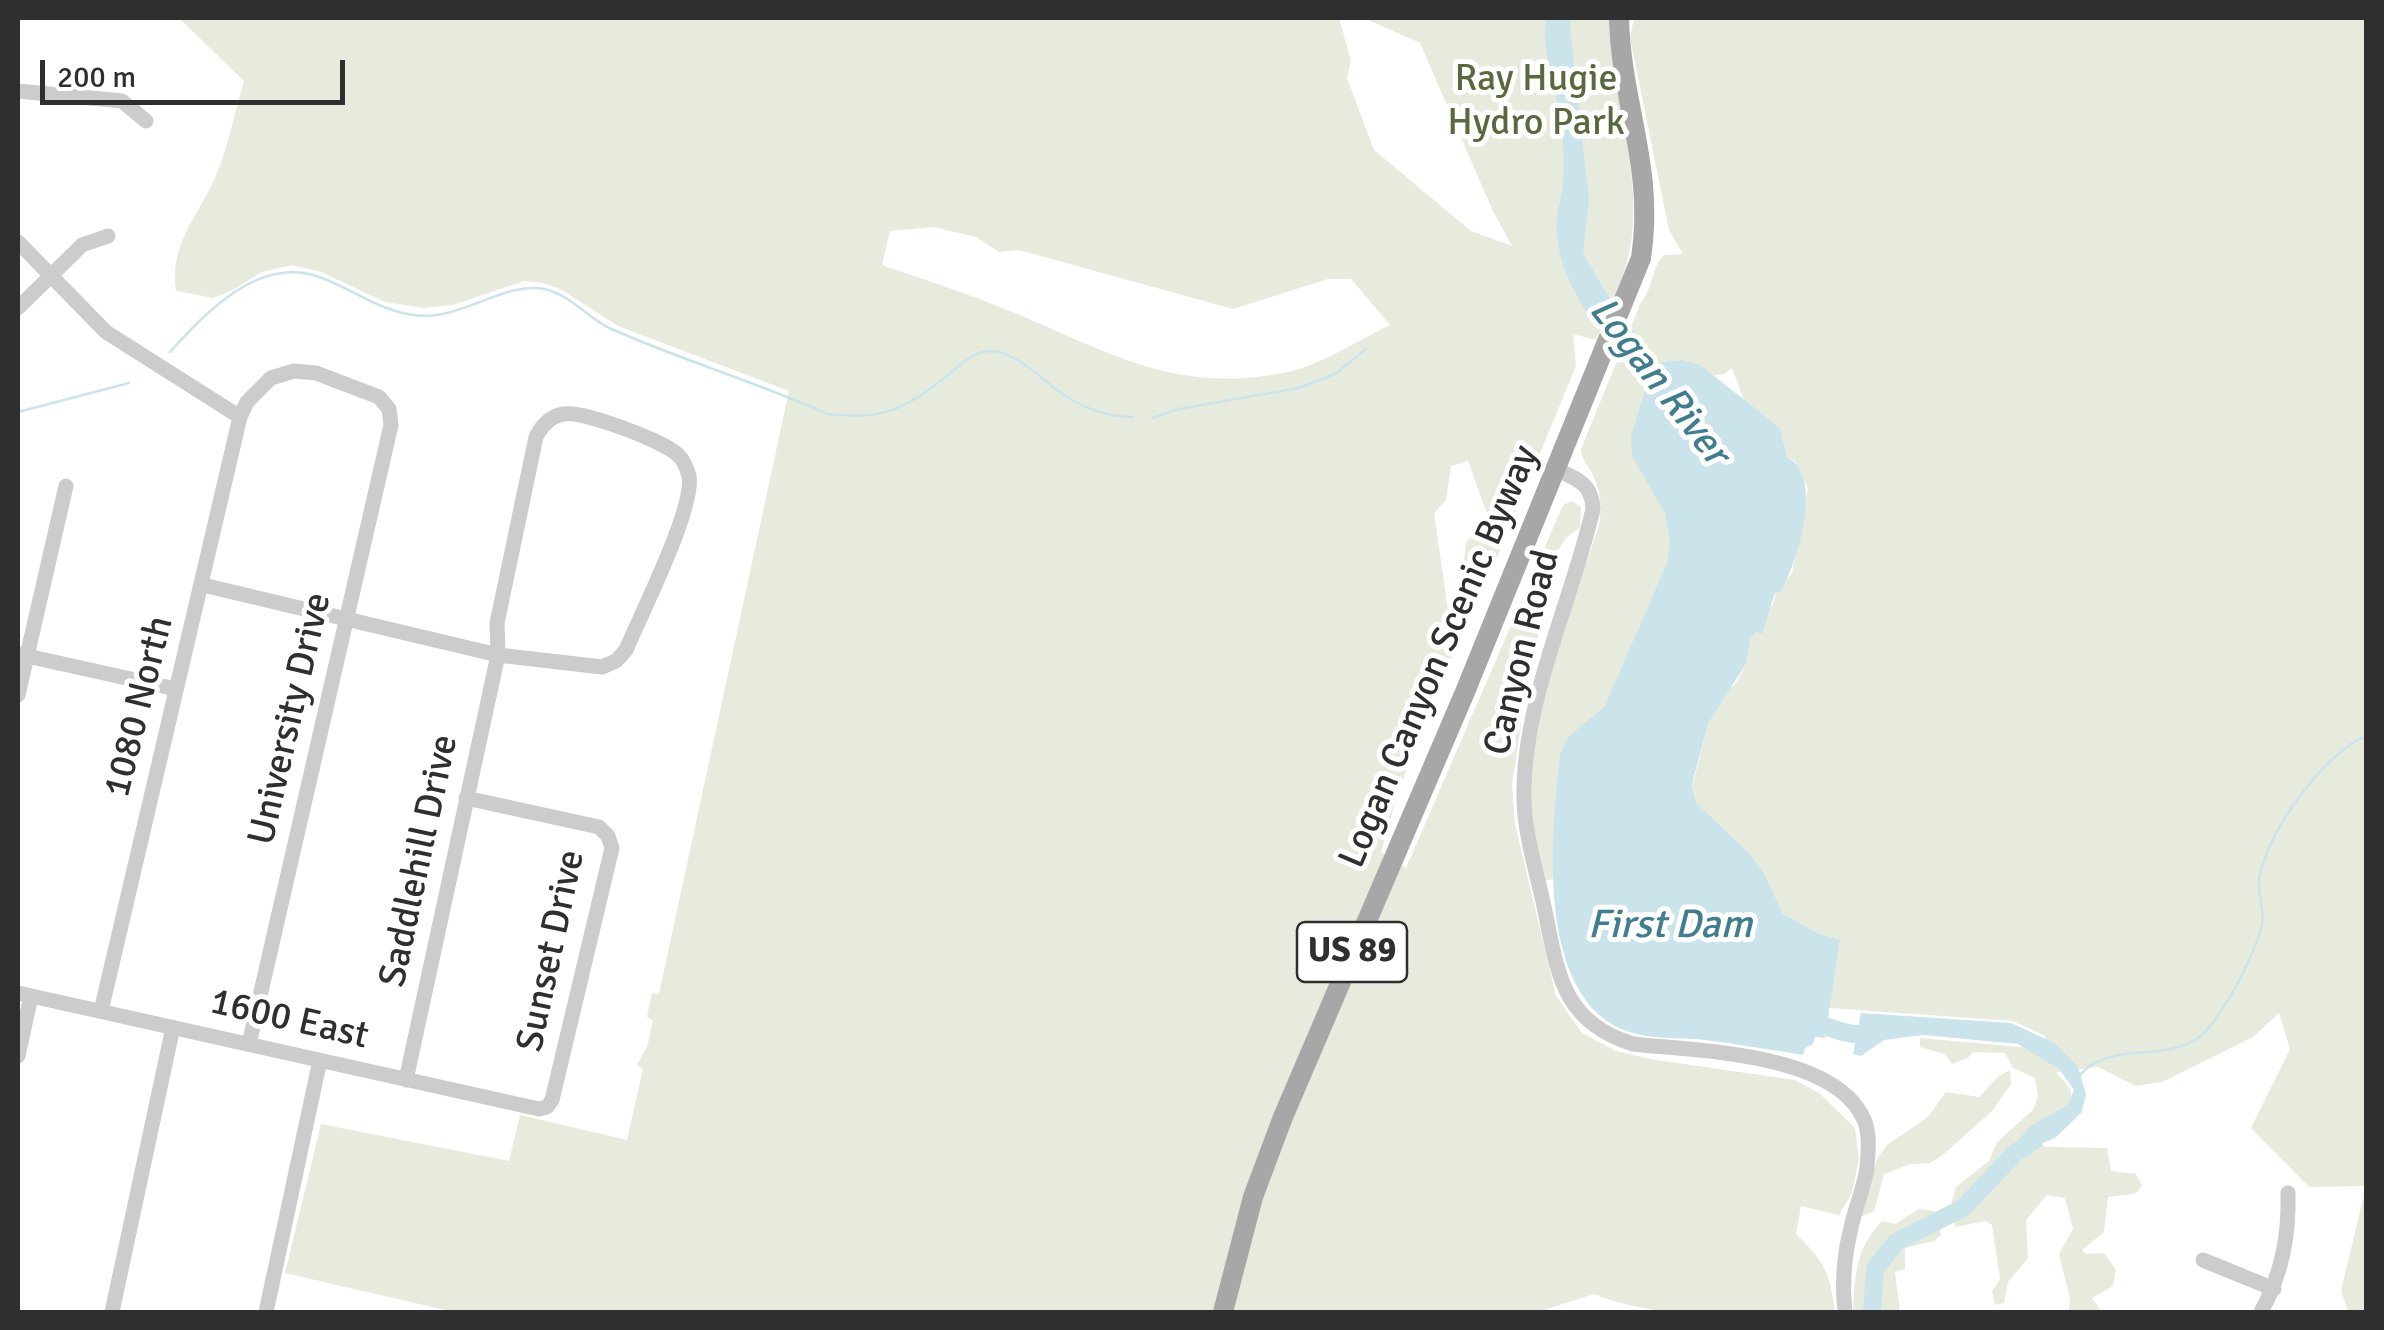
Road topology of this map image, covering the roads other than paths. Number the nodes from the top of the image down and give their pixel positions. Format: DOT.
graph roads {
  1 [pos="1619,18"];
  2 [pos="18,92"];
  3 [pos="146,121"];
  4 [pos="108,236"];
  5 [pos="18,242"];
  6 [pos="50,275"];
  7 [pos="18,308"];
  8 [pos="240,417"];
  9 [pos="1557,470"];
  10 [pos="66,486"];
  11 [pos="203,585"];
  12 [pos="346,620"];
  13 [pos="22,655"];
  14 [pos="498,656"];
  15 [pos="176,689"];
  16 [pos="18,696"];
  17 [pos="466,798"];
  18 [pos="24,994"];
  19 [pos="102,1011"];
  20 [pos="173,1027"];
  21 [pos="249,1044"];
  22 [pos="18,1056"];
  23 [pos="320,1060"];
  24 [pos="406,1080"];
  25 [pos="546,1107"];
  26 [pos="2288,1193"];
  27 [pos="2203,1260"];
  28 [pos="2274,1289"];
  29 [pos="112,1312"];
  30 [pos="266,1312"];
  31 [pos="1223,1312"];
  32 [pos="1846,1312"];
  33 [pos="2262,1312"];
  1 -- 9 [label="main road, Logan Canyon Scenic Byway / US 89"];
  2 -- 3 [label="street"];
  4 -- 6 [label="street"];
  5 -- 6 [label="street"];
  6 -- 7 [label="street"];
  6 -- 8 [label="street"];
  8 -- 11 [label="street, 1080 North"];
  8 -- 12 [label="street, University Drive"];
  9 -- 31 [label="main road, Logan Canyon Scenic Byway / US 89"];
  9 -- 32 [label="street, Canyon Road"];
  10 -- 13 [label="street"];
  11 -- 12 [label="street"];
  11 -- 15 [label="street, 1080 North"];
  12 -- 14 [label="street"];
  12 -- 21 [label="street, University Drive"];
  13 -- 15 [label="street"];
  13 -- 16 [label="street"];
  14 -- 14 [label="street"];
  14 -- 17 [label="street, Saddlehill Drive"];
  15 -- 19 [label="street, 1080 North"];
  17 -- 24 [label="street, Saddlehill Drive"];
  17 -- 25 [label="street, Sunset Drive"];
  18 -- 19 [label="street, 1600 East"];
  18 -- 22 [label="street"];
  19 -- 20 [label="street, 1600 East"];
  20 -- 21 [label="street, 1600 East"];
  20 -- 29 [label="street"];
  21 -- 23 [label="street, 1600 East"];
  23 -- 24 [label="street, 1600 East"];
  23 -- 30 [label="street"];
  24 -- 25 [label="street, 1600 East"];
  26 -- 28 [label="street"];
  27 -- 28 [label="street"];
  28 -- 33 [label="street"];
}
